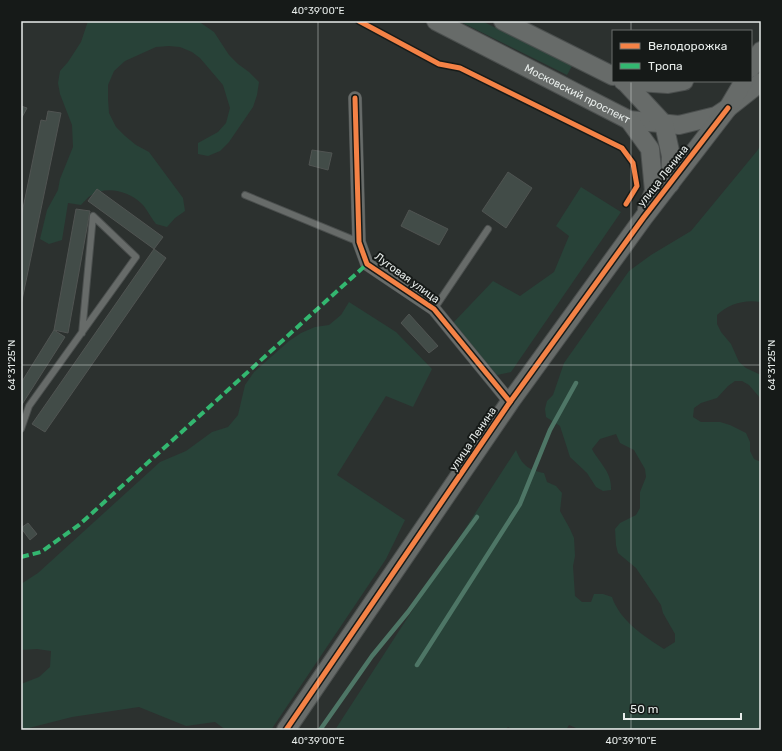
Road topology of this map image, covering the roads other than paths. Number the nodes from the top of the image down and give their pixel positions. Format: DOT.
graph roads {
  1 [pos="436,21"];
  2 [pos="503,21"];
  3 [pos="761,47"];
  4 [pos="761,51"];
  5 [pos="752,55"];
  6 [pos="752,66"];
  7 [pos="612,76"];
  8 [pos="622,82"];
  9 [pos="644,82"];
  10 [pos="679,82"];
  11 [pos="743,82"];
  12 [pos="761,82"];
  13 [pos="355,98"];
  14 [pos="728,108"];
  15 [pos="629,120"];
  16 [pos="664,124"];
  17 [pos="670,184"];
  18 [pos="245,195"];
  19 [pos="644,217"];
  20 [pos="488,229"];
  21 [pos="359,242"];
  22 [pos="434,309"];
  23 [pos="82,334"];
  24 [pos="510,402"];
  25 [pos="21,429"];
  26 [pos="286,730"];
  1 -- 15 [label="street, Московский проспект"];
  2 -- 7 [label="street"];
  3 -- 5 [label="street"];
  4 -- 6 [label="street"];
  8 -- 16 [label="street"];
  9 -- 10 [label="street"];
  11 -- 14 [label="street, улица Ленина"];
  12 -- 14 [label="street, улица Ленина"];
  13 -- 21 [label="street, Луговая улица"];
  14 -- 16 [label="street, Московский проспект"];
  14 -- 17 [label="street, улица Ленина"];
  15 -- 16 [label="street, Московский проспект"];
  15 -- 19 [label="street"];
  16 -- 17 [label="street"];
  17 -- 19 [label="street, улица Ленина"];
  18 -- 21 [label="lane"];
  19 -- 24 [label="street, улица Ленина"];
  20 -- 22 [label="lane"];
  21 -- 22 [label="street, Луговая улица"];
  22 -- 24 [label="street, Луговая улица"];
  23 -- 23 [label="lane"];
  23 -- 25 [label="lane"];
  24 -- 26 [label="street, улица Ленина"];
}
